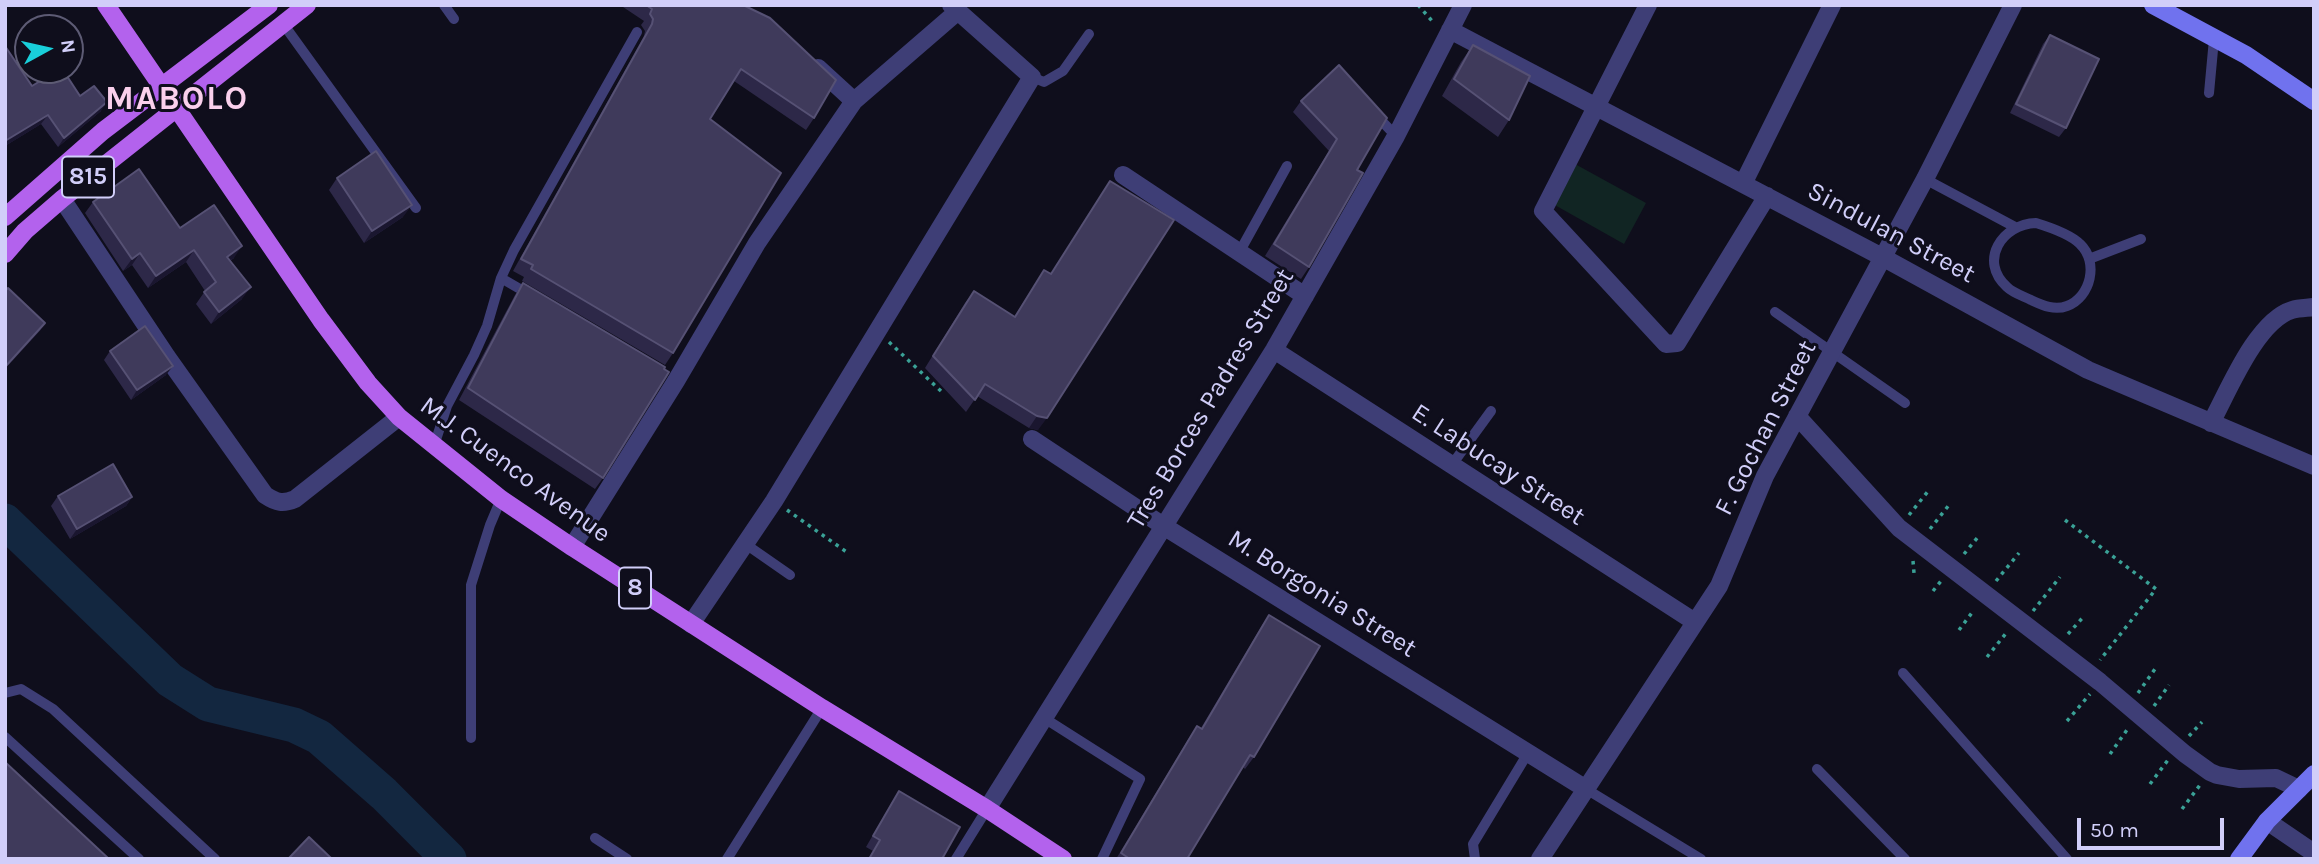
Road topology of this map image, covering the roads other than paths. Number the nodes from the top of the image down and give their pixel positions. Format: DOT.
graph roads {
  1 [pos="106,5"];
  2 [pos="269,5"];
  3 [pos="307,5"];
  4 [pos="444,5"];
  5 [pos="1463,5"];
  6 [pos="1648,5"];
  7 [pos="1832,5"];
  8 [pos="2013,5"];
  9 [pos="2153,5"];
  10 [pos="954,9"];
  11 [pos="454,19"];
  12 [pos="284,25"];
  13 [pos="1450,30"];
  14 [pos="637,32"];
  15 [pos="1089,34"];
  16 [pos="2214,39"];
  17 [pos="806,57"];
  18 [pos="1031,77"];
  19 [pos="164,88"];
  20 [pos="2209,93"];
  21 [pos="1363,100"];
  22 [pos="854,101"];
  23 [pos="2314,101"];
  24 [pos="1595,106"];
  25 [pos="178,109"];
  26 [pos="1396,136"];
  27 [pos="1287,166"];
  28 [pos="1123,175"];
  29 [pos="1925,179"];
  30 [pos="1743,184"];
  31 [pos="1767,196"];
  32 [pos="62,199"];
  33 [pos="416,208"];
  34 [pos="5,217"];
  35 [pos="2015,227"];
  36 [pos="2141,239"];
  37 [pos="1240,251"];
  38 [pos="5,254"];
  39 [pos="1884,258"];
  40 [pos="2090,259"];
  41 [pos="501,278"];
  42 [pos="1306,296"];
  43 [pos="548,305"];
  44 [pos="2314,307"];
  45 [pos="1775,312"];
  46 [pos="1274,350"];
  47 [pos="1833,354"];
  48 [pos="1905,403"];
  49 [pos="1491,411"];
  50 [pos="1797,416"];
  51 [pos="399,417"];
  52 [pos="2211,424"];
  53 [pos="1032,439"];
  54 [pos="434,446"];
  55 [pos="1451,466"];
  56 [pos="2314,466"];
  57 [pos="501,499"];
  58 [pos="1165,527"];
  59 [pos="744,543"];
  60 [pos="572,547"];
  61 [pos="790,575"];
  62 [pos="1695,622"];
  63 [pos="691,624"];
  64 [pos="1902,673"];
  65 [pos="5,693"];
  66 [pos="822,708"];
  67 [pos="1044,718"];
  68 [pos="5,737"];
  69 [pos="471,738"];
  70 [pos="1528,753"];
  71 [pos="1817,769"];
  72 [pos="2314,774"];
  73 [pos="1586,789"];
  74 [pos="2299,789"];
  75 [pos="987,809"];
  76 [pos="2267,821"];
  77 [pos="595,838"];
  78 [pos="2314,853"];
  79 [pos="139,859"];
  80 [pos="215,859"];
  81 [pos="627,859"];
  82 [pos="727,859"];
  83 [pos="956,859"];
  84 [pos="1063,859"];
  85 [pos="1102,859"];
  86 [pos="1475,859"];
  87 [pos="1540,859"];
  88 [pos="1701,859"];
  89 [pos="1905,859"];
  90 [pos="2067,859"];
  91 [pos="2239,859"];
  1 -- 19 [label="main road, M.J. Cuenco Avenue / 8"];
  2 -- 19 [label="main road, 815"];
  3 -- 12 [label="main road, 815"];
  4 -- 11 [label="lane"];
  5 -- 13 [label="street, Tres Borces Padres Street"];
  6 -- 24 [label="street"];
  7 -- 30 [label="street"];
  8 -- 29 [label="street, F. Gochan Street"];
  9 -- 16 [label="street"];
  10 -- 18 [label="street"];
  10 -- 22 [label="street"];
  12 -- 25 [label="main road, 815"];
  12 -- 33 [label="lane"];
  13 -- 24 [label="street, Sindulan Street"];
  13 -- 26 [label="street, Tres Borces Padres Street"];
  14 -- 41 [label="lane"];
  15 -- 18 [label="lane"];
  16 -- 20 [label="lane"];
  16 -- 23 [label="street"];
  17 -- 22 [label="street"];
  18 -- 59 [label="street"];
  19 -- 25 [label="main road, M.J. Cuenco Avenue / 8"];
  19 -- 34 [label="main road, 815"];
  21 -- 26 [label="lane"];
  22 -- 60 [label="street"];
  24 -- 30 [label="street, Sindulan Street"];
  24 -- 31 [label="street"];
  25 -- 32 [label="main road, 815"];
  25 -- 51 [label="main road, M.J. Cuenco Avenue / 8"];
  26 -- 42 [label="street, Tres Borces Padres Street"];
  27 -- 37 [label="lane"];
  28 -- 37 [label="street"];
  29 -- 35 [label="lane"];
  29 -- 39 [label="street, F. Gochan Street"];
  30 -- 31 [label="street, Sindulan Street"];
  31 -- 39 [label="street, Sindulan Street"];
  32 -- 38 [label="main road, 815"];
  32 -- 51 [label="street"];
  35 -- 40 [label="lane"];
  35 -- 40 [label="lane"];
  36 -- 40 [label="lane"];
  37 -- 42 [label="street"];
  39 -- 47 [label="street, F. Gochan Street"];
  39 -- 52 [label="street, Sindulan Street"];
  41 -- 43 [label="lane"];
  41 -- 54 [label="lane"];
  42 -- 46 [label="street, Tres Borces Padres Street"];
  44 -- 52 [label="street"];
  45 -- 47 [label="lane"];
  46 -- 55 [label="street, E. Labucay Street"];
  46 -- 58 [label="street, Tres Borces Padres Street"];
  47 -- 48 [label="lane"];
  47 -- 50 [label="street, F. Gochan Street"];
  49 -- 55 [label="lane"];
  50 -- 62 [label="street, F. Gochan Street"];
  50 -- 74 [label="street"];
  51 -- 54 [label="main road, M.J. Cuenco Avenue / 8"];
  52 -- 56 [label="street, Sindulan Street"];
  53 -- 58 [label="street, M. Borgonia Street"];
  54 -- 57 [label="main road, M.J. Cuenco Avenue / 8"];
  55 -- 62 [label="street, E. Labucay Street"];
  57 -- 60 [label="main road, M.J. Cuenco Avenue / 8"];
  57 -- 69 [label="lane"];
  58 -- 67 [label="street, Tres Borces Padres Street"];
  58 -- 70 [label="street, M. Borgonia Street"];
  59 -- 61 [label="lane"];
  59 -- 63 [label="street"];
  60 -- 63 [label="main road, M.J. Cuenco Avenue / 8"];
  62 -- 73 [label="street, F. Gochan Street"];
  63 -- 66 [label="main road, M.J. Cuenco Avenue / 8"];
  64 -- 90 [label="lane"];
  65 -- 80 [label="lane"];
  66 -- 75 [label="main road, M.J. Cuenco Avenue / 8"];
  66 -- 82 [label="lane"];
  67 -- 75 [label="street, Tres Borces Padres Street"];
  67 -- 85 [label="lane"];
  68 -- 79 [label="lane"];
  70 -- 73 [label="street, M. Borgonia Street"];
  70 -- 86 [label="lane"];
  71 -- 89 [label="lane"];
  72 -- 74 [label="street"];
  73 -- 87 [label="street, F. Gochan Street"];
  73 -- 88 [label="lane"];
  74 -- 76 [label="street"];
  75 -- 83 [label="lane"];
  75 -- 84 [label="main road, M.J. Cuenco Avenue / 8"];
  76 -- 78 [label="street"];
  76 -- 91 [label="street"];
  77 -- 81 [label="lane"];
}
